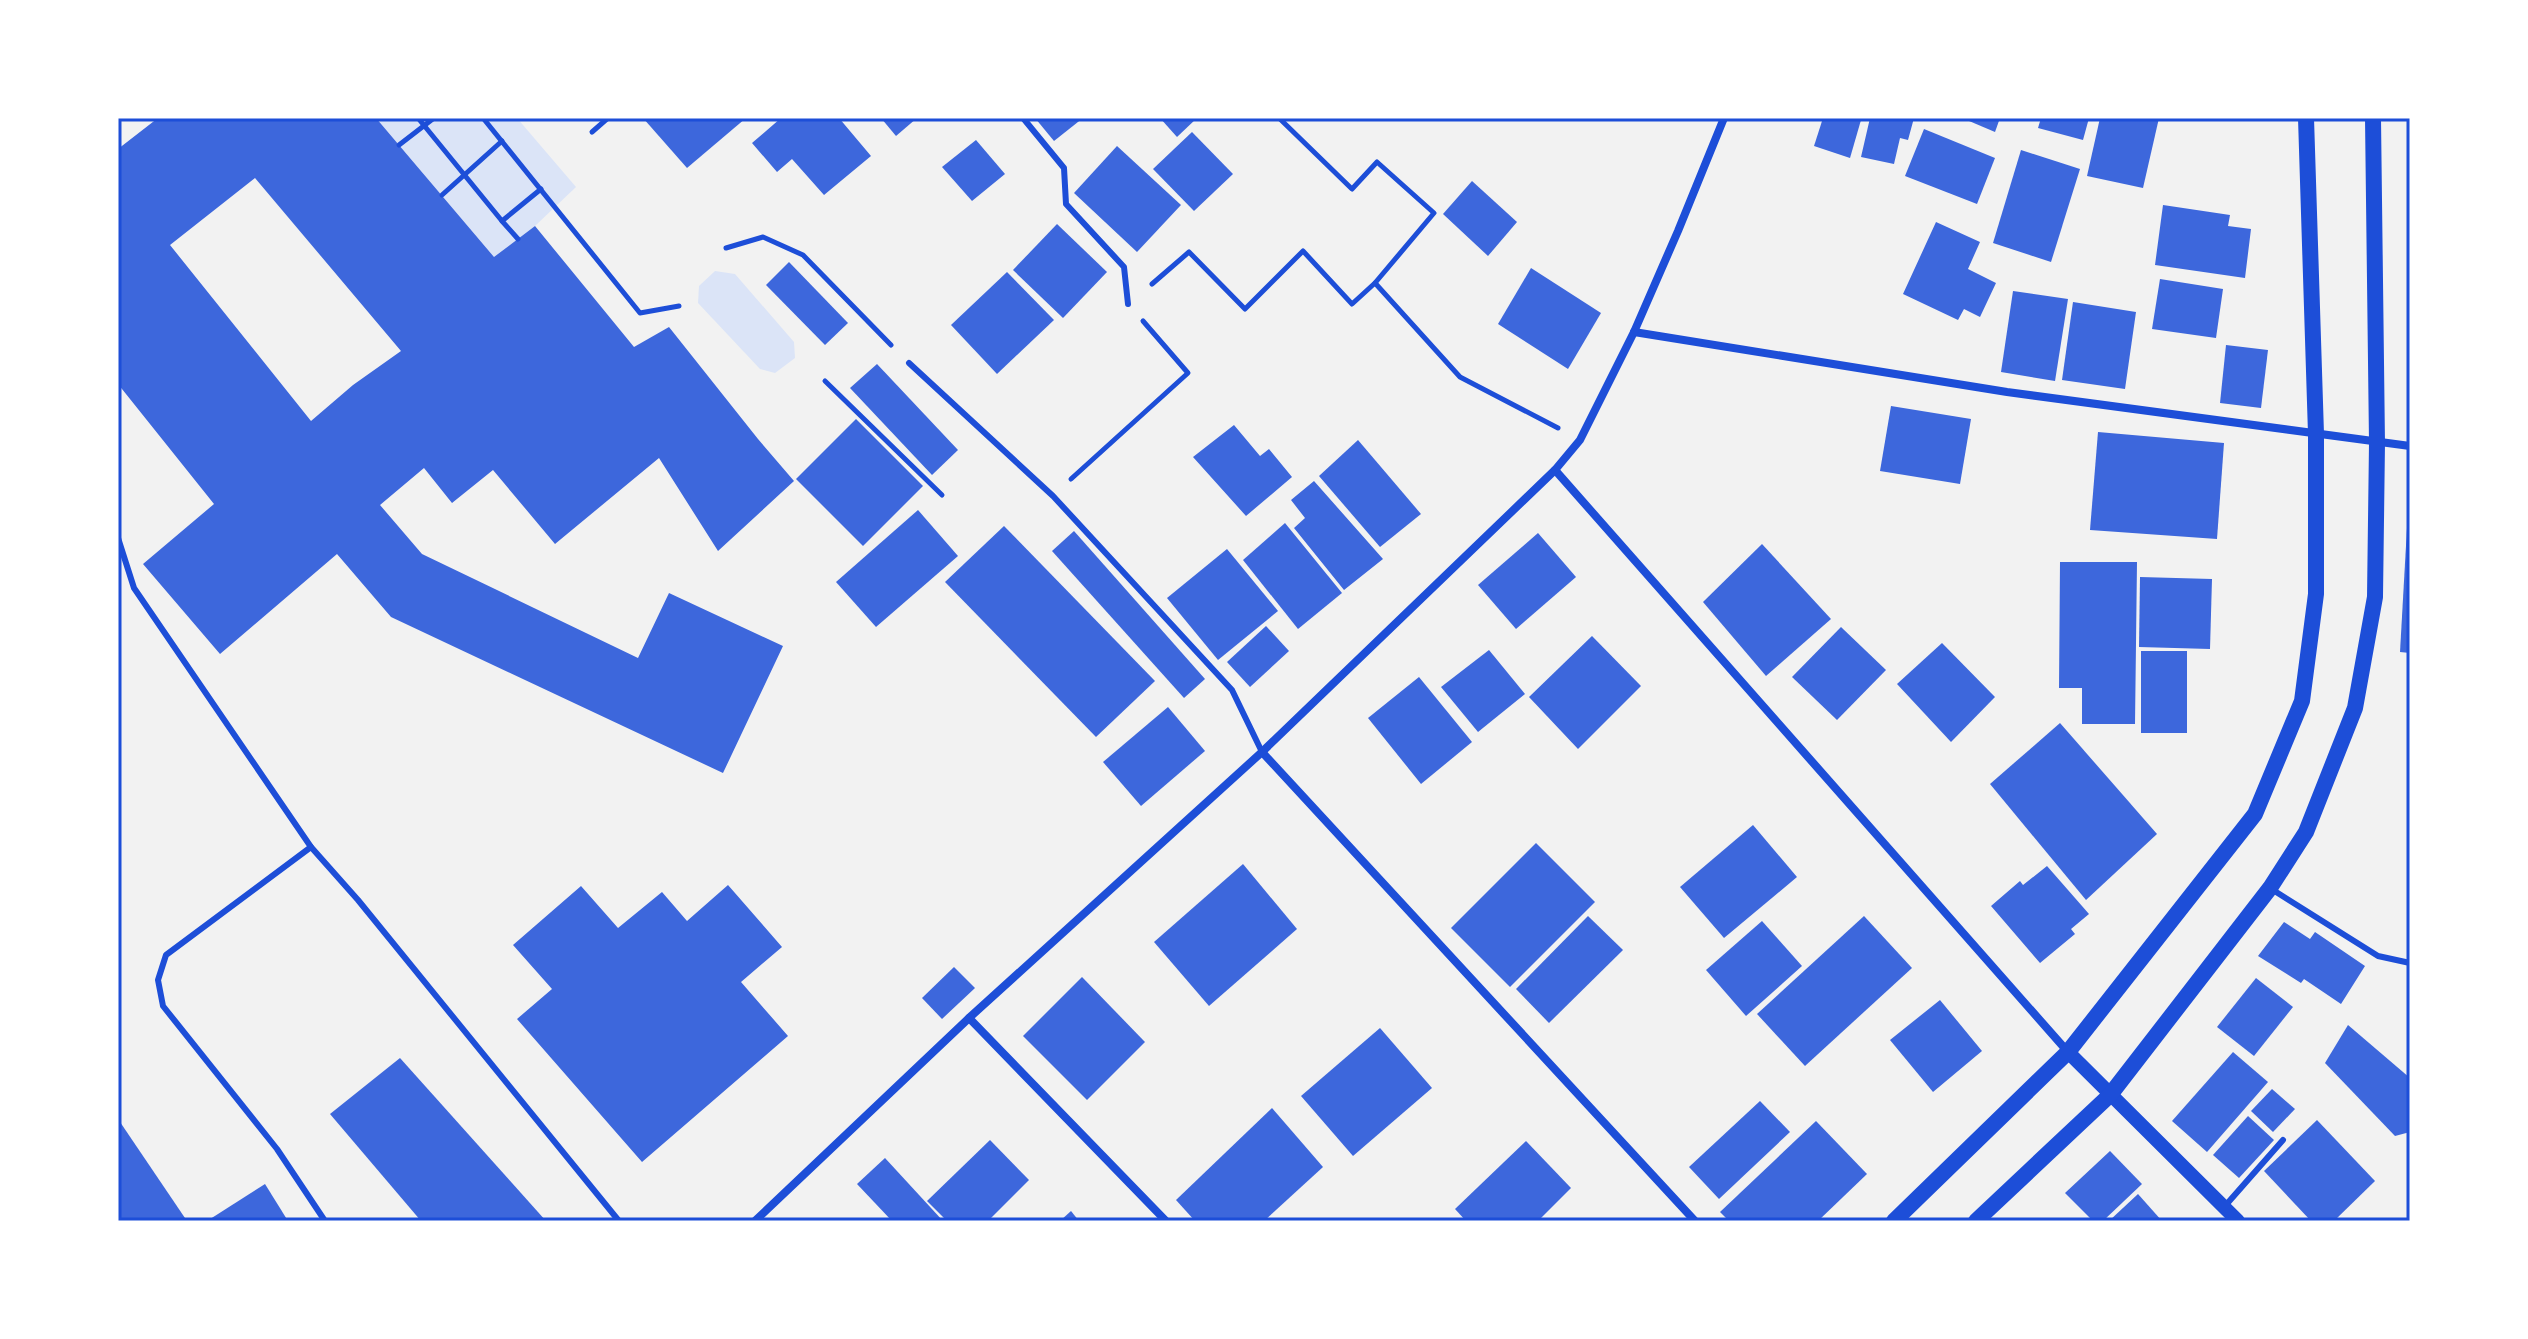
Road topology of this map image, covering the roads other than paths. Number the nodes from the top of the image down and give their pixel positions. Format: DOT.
graph roads {
  1 [pos="1023,118"];
  2 [pos="1724,118"];
  3 [pos="2306,118"];
  4 [pos="2373,118"];
  5 [pos="1128,304"];
  6 [pos="1634,332"];
  7 [pos="909,363"];
  8 [pos="2316,434"];
  9 [pos="2377,443"];
  10 [pos="2410,446"];
  11 [pos="1555,470"];
  12 [pos="118,538"];
  13 [pos="1262,752"];
  14 [pos="311,847"];
  15 [pos="2270,888"];
  16 [pos="2410,963"];
  17 [pos="969,1018"];
  18 [pos="2068,1052"];
  19 [pos="2110,1095"];
  20 [pos="2283,1140"];
  21 [pos="2223,1207"];
  22 [pos="325,1221"];
  23 [pos="619,1221"];
  24 [pos="755,1221"];
  25 [pos="1166,1221"];
  26 [pos="1695,1221"];
  27 [pos="1894,1221"];
  28 [pos="1976,1221"];
  29 [pos="2238,1221"];
  1 -- 5 [label="lane"];
  2 -- 6 [label="street"];
  3 -- 8 [label="main road"];
  4 -- 9 [label="main road"];
  6 -- 8 [label="street"];
  6 -- 11 [label="street"];
  7 -- 13 [label="lane"];
  8 -- 9 [label="street"];
  8 -- 18 [label="main road"];
  9 -- 10 [label="street"];
  9 -- 15 [label="main road"];
  11 -- 13 [label="street"];
  11 -- 18 [label="street"];
  12 -- 14 [label="lane"];
  13 -- 17 [label="street"];
  13 -- 26 [label="street"];
  14 -- 22 [label="lane"];
  14 -- 23 [label="lane"];
  15 -- 16 [label="lane"];
  15 -- 19 [label="main road"];
  17 -- 24 [label="street"];
  17 -- 25 [label="street"];
  18 -- 19 [label="street"];
  18 -- 27 [label="main road"];
  19 -- 21 [label="street"];
  19 -- 28 [label="main road"];
  20 -- 21 [label="lane"];
  21 -- 29 [label="street"];
}
